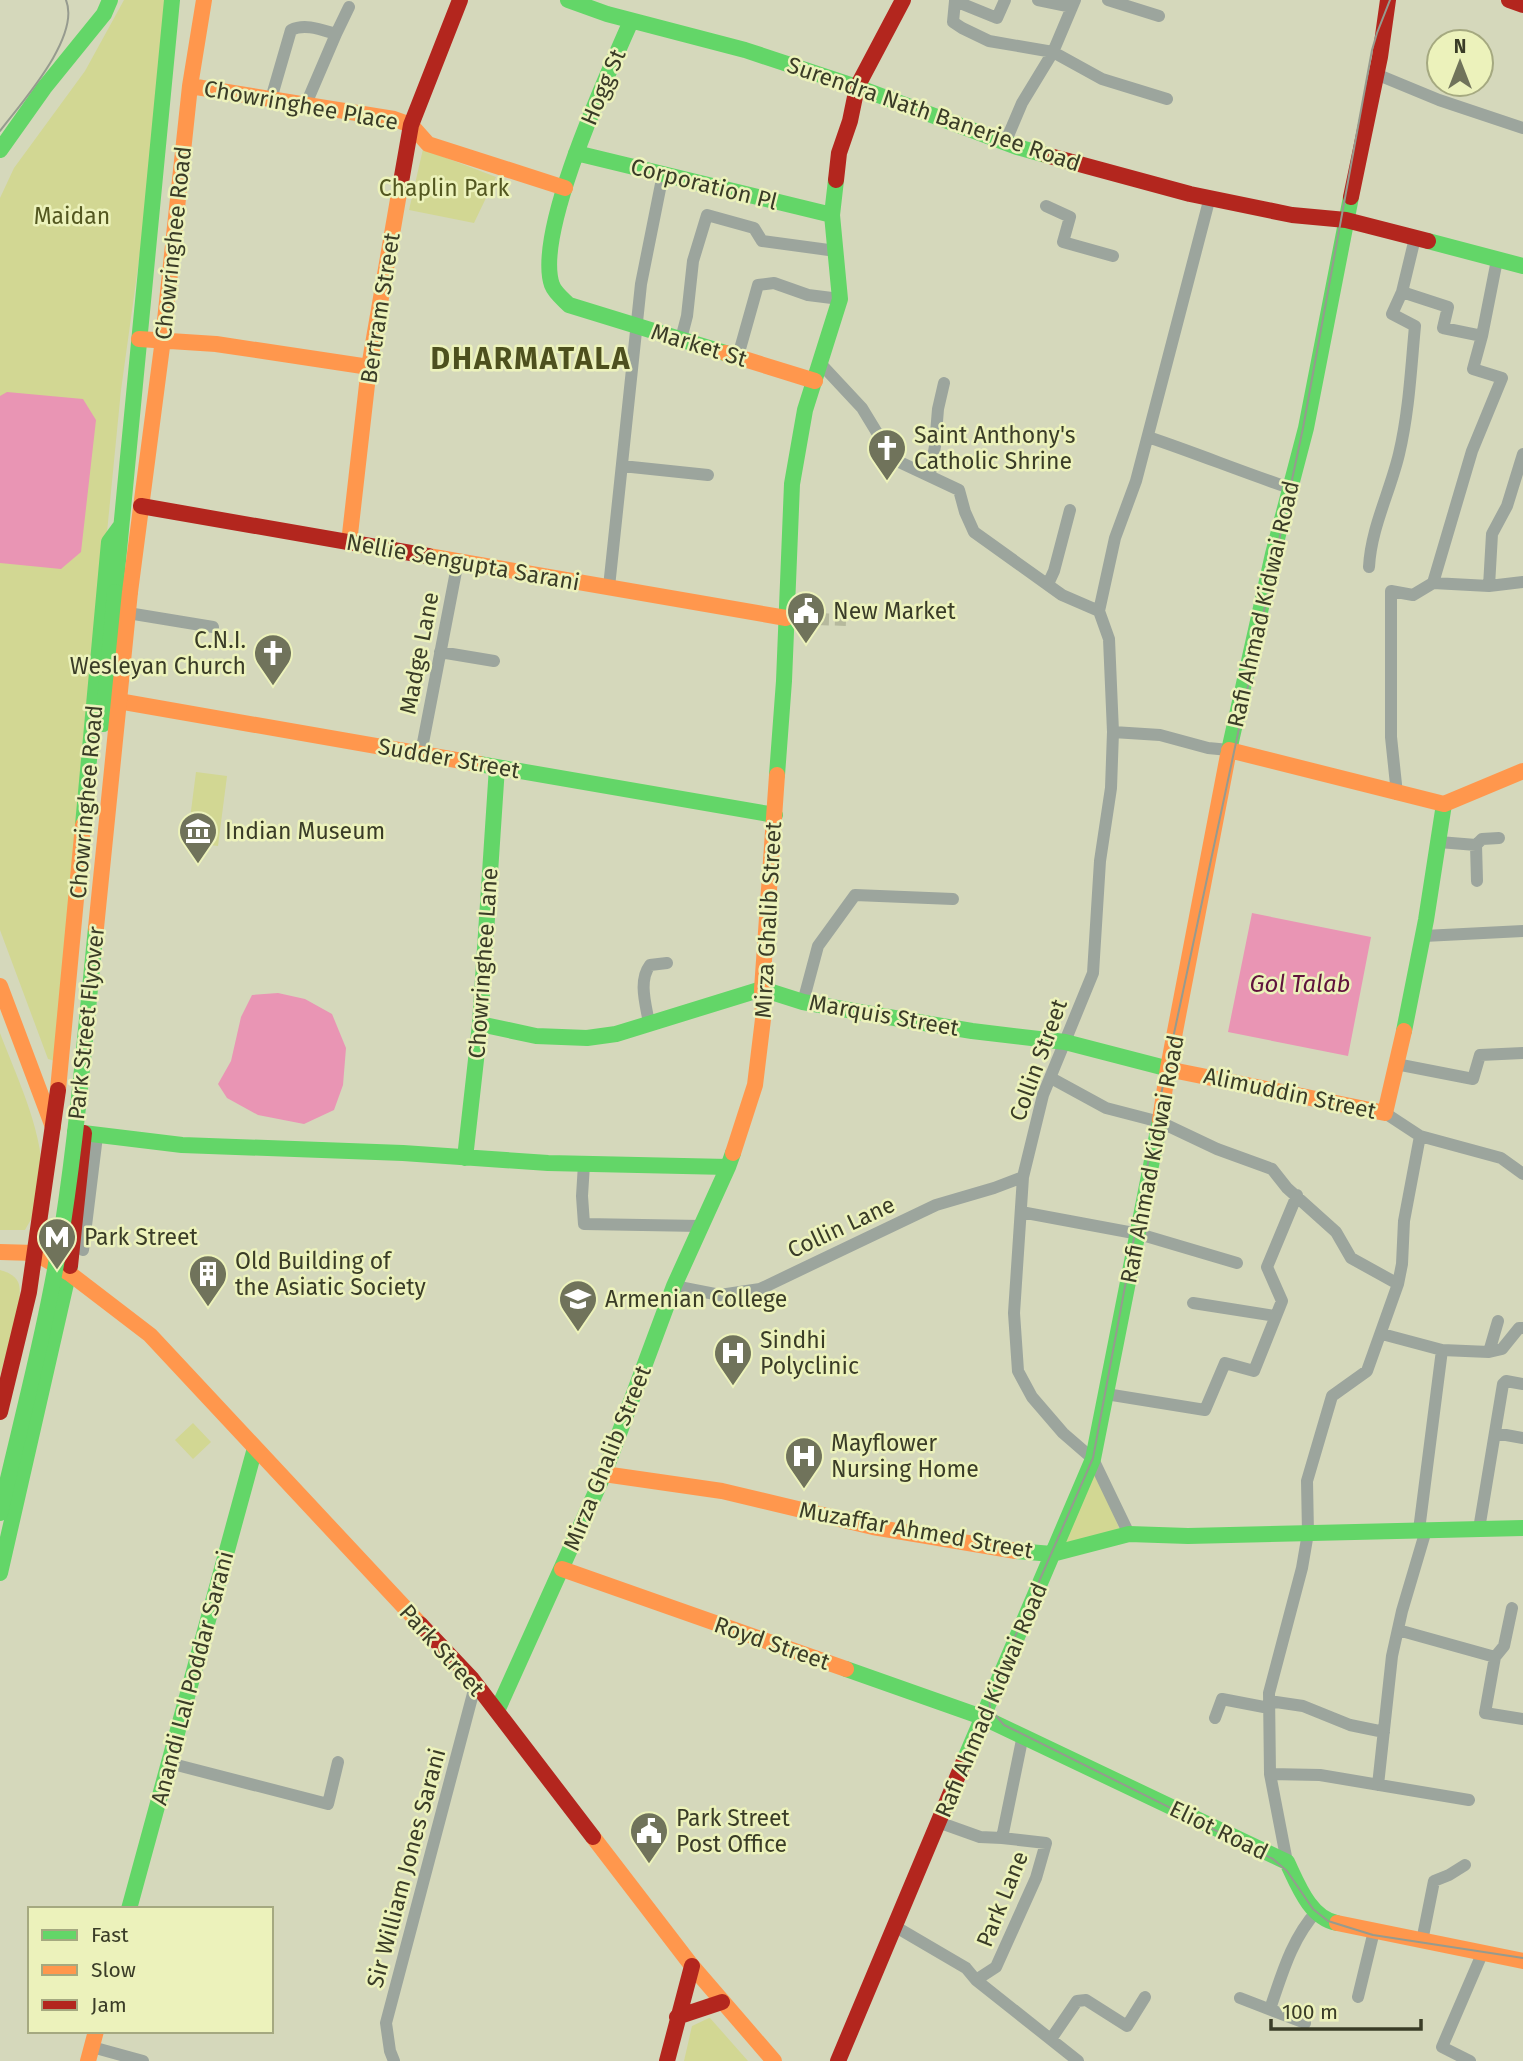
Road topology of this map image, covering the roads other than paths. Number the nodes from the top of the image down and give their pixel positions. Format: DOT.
graph roads {
  1 [pos="110,0"];
  2 [pos="172,0"];
  3 [pos="204,0"];
  4 [pos="460,0"];
  5 [pos="568,0"];
  6 [pos="904,0"];
  7 [pos="1005,0"];
  8 [pos="1038,0"];
  9 [pos="1108,0"];
  10 [pos="1388,0"];
  11 [pos="1509,0"];
  12 [pos="1073,4"];
  13 [pos="1523,5"];
  14 [pos="349,7"];
  15 [pos="1159,16"];
  16 [pos="631,20"];
  17 [pos="336,34"];
  18 [pos="1053,52"];
  19 [pos="1376,74"];
  20 [pos="190,86"];
  21 [pos="856,87"];
  22 [pos="271,99"];
  23 [pos="1167,99"];
  24 [pos="306,104"];
  25 [pos="411,125"];
  26 [pos="1523,128"];
  27 [pos="1005,143"];
  28 [pos="0,150"];
  29 [pos="576,153"];
  30 [pos="663,174"];
  31 [pos="565,188"];
  32 [pos="1210,197"];
  33 [pos="1046,206"];
  34 [pos="832,215"];
  35 [pos="1346,220"];
  36 [pos="1415,238"];
  37 [pos="836,251"];
  38 [pos="1114,256"];
  39 [pos="1497,260"];
  40 [pos="1523,267"];
  41 [pos="1402,292"];
  42 [pos="840,299"];
  43 [pos="637,326"];
  44 [pos="1482,336"];
  45 [pos="139,339"];
  46 [pos="163,339"];
  47 [pos="681,340"];
  48 [pos="735,356"];
  49 [pos="820,363"];
  50 [pos="369,367"];
  51 [pos="815,381"];
  52 [pos="944,383"];
  53 [pos="1148,437"];
  54 [pos="1523,454"];
  55 [pos="622,466"];
  56 [pos="708,475"];
  57 [pos="930,475"];
  58 [pos="1290,488"];
  59 [pos="141,506"];
  60 [pos="1070,510"];
  61 [pos="120,527"];
  62 [pos="138,528"];
  63 [pos="349,543"];
  64 [pos="458,561"];
  65 [pos="1369,567"];
  66 [pos="1523,582"];
  67 [pos="1433,583"];
  68 [pos="1048,584"];
  69 [pos="1489,586"];
  70 [pos="608,587"];
  71 [pos="122,592"];
  72 [pos="1099,611"];
  73 [pos="134,614"];
  74 [pos="786,618"];
  75 [pos="213,627"];
  76 [pos="440,652"];
  77 [pos="494,661"];
  78 [pos="124,702"];
  79 [pos="1113,732"];
  80 [pos="1229,750"];
  81 [pos="421,753"];
  82 [pos="497,766"];
  83 [pos="1523,771"];
  84 [pos="1397,793"];
  85 [pos="1444,804"];
  86 [pos="775,815"];
  87 [pos="1499,838"];
  88 [pos="1439,842"];
  89 [pos="1476,845"];
  90 [pos="1477,881"];
  91 [pos="953,899"];
  92 [pos="1523,931"];
  93 [pos="1424,936"];
  94 [pos="667,962"];
  95 [pos="0,986"];
  96 [pos="762,989"];
  97 [pos="803,1002"];
  98 [pos="649,1023"];
  99 [pos="480,1024"];
  100 [pos="1065,1042"];
  101 [pos="1522,1049"];
  102 [pos="1396,1064"];
  103 [pos="1168,1068"];
  104 [pos="1051,1078"];
  105 [pos="1385,1113"];
  106 [pos="1160,1122"];
  107 [pos="52,1127"];
  108 [pos="91,1135"];
  109 [pos="1420,1136"];
  110 [pos="465,1158"];
  111 [pos="584,1164"];
  112 [pos="728,1167"];
  113 [pos="1523,1174"];
  114 [pos="1023,1177"];
  115 [pos="1297,1195"];
  116 [pos="1021,1212"];
  117 [pos="701,1226"];
  118 [pos="1139,1234"];
  119 [pos="83,1250"];
  120 [pos="0,1252"];
  121 [pos="35,1253"];
  122 [pos="1237,1263"];
  123 [pos="69,1273"];
  124 [pos="1398,1284"];
  125 [pos="674,1286"];
  126 [pos="1193,1303"];
  127 [pos="1275,1316"];
  128 [pos="1498,1321"];
  129 [pos="1523,1328"];
  130 [pos="1382,1334"];
  131 [pos="1442,1350"];
  132 [pos="1489,1352"];
  133 [pos="1523,1384"];
  134 [pos="1107,1394"];
  135 [pos="0,1412"];
  136 [pos="1495,1433"];
  137 [pos="1523,1438"];
  138 [pos="255,1448"];
  139 [pos="1093,1459"];
  140 [pos="0,1462"];
  141 [pos="604,1474"];
  142 [pos="0,1515"];
  143 [pos="1523,1528"];
  144 [pos="1479,1529"];
  145 [pos="1423,1530"];
  146 [pos="10,1531"];
  147 [pos="1308,1533"];
  148 [pos="1129,1534"];
  149 [pos="1052,1554"];
  150 [pos="562,1570"];
  151 [pos="0,1573"];
  152 [pos="1512,1608"];
  153 [pos="1398,1630"];
  154 [pos="1495,1657"];
  155 [pos="475,1686"];
  156 [pos="1269,1704"];
  157 [pos="496,1711"];
  158 [pos="982,1717"];
  159 [pos="1215,1718"];
  160 [pos="1523,1719"];
  161 [pos="1384,1732"];
  162 [pos="1023,1735"];
  163 [pos="338,1762"];
  164 [pos="169,1763"];
  165 [pos="1270,1774"];
  166 [pos="1378,1785"];
  167 [pos="1469,1800"];
  168 [pos="938,1822"];
  169 [pos="1002,1838"];
  170 [pos="1287,1862"];
  171 [pos="1465,1865"];
  172 [pos="130,1907"];
  173 [pos="1317,1911"];
  174 [pos="895,1927"];
  175 [pos="1374,1931"];
  176 [pos="1422,1941"];
  177 [pos="1482,1954"];
  178 [pos="1523,1961"];
  179 [pos="692,1966"];
  180 [pos="976,1980"];
  181 [pos="1145,1997"];
  182 [pos="1358,1997"];
  183 [pos="1240,1998"];
  184 [pos="722,2002"];
  185 [pos="1270,2009"];
  186 [pos="677,2017"];
  187 [pos="1306,2023"];
  188 [pos="1051,2039"];
  189 [pos="92,2046"];
  190 [pos="143,2061"];
  191 [pos="394,2061"];
  192 [pos="667,2061"];
  193 [pos="774,2061"];
  194 [pos="838,2061"];
  195 [pos="1077,2061"];
  196 [pos="1470,2061"];
  1 -- 28 [label="main road"];
  2 -- 45 [label="main road, Chowringhee Road"];
  3 -- 20 [label="main road, Chowringhee Road"];
  4 -- 25 [label="main road, Bertram Street"];
  5 -- 16 [label="main road, Surendra Nath Banerjee Road"];
  6 -- 21 [label="main road, Mirza Ghalib Street"];
  7 -- 18 [label="street"];
  8 -- 12 [label="street"];
  9 -- 15 [label="street"];
  10 -- 19 [label="main road, Rafi Ahmad Kidwai Road"];
  11 -- 13 [label="main road"];
  12 -- 18 [label="street"];
  14 -- 17 [label="street"];
  16 -- 21 [label="main road, Surendra Nath Banerjee Road"];
  16 -- 29 [label="main road, Hogg St"];
  17 -- 22 [label="street"];
  17 -- 24 [label="street"];
  18 -- 23 [label="street"];
  18 -- 27 [label="street"];
  19 -- 26 [label="street"];
  19 -- 35 [label="main road, Rafi Ahmad Kidwai Road"];
  20 -- 22 [label="main road, Chowringhee Place"];
  20 -- 46 [label="main road, Chowringhee Road"];
  21 -- 27 [label="main road, Surendra Nath Banerjee Road"];
  21 -- 34 [label="main road, Mirza Ghalib Street"];
  22 -- 24 [label="main road, Chowringhee Place"];
  24 -- 25 [label="main road, Chowringhee Place"];
  25 -- 31 [label="main road"];
  25 -- 50 [label="main road, Bertram Street"];
  27 -- 32 [label="main road, Surendra Nath Banerjee Road"];
  29 -- 30 [label="main road, Corporation Pl"];
  29 -- 31 [label="main road, Hogg St"];
  30 -- 34 [label="main road, Corporation Pl"];
  30 -- 43 [label="street"];
  31 -- 43 [label="main road, Market St"];
  32 -- 35 [label="main road, Surendra Nath Banerjee Road"];
  32 -- 53 [label="street"];
  33 -- 38 [label="street"];
  34 -- 37 [label="main road, Mirza Ghalib Street"];
  35 -- 36 [label="main road, Surendra Nath Banerjee Road"];
  35 -- 58 [label="main road, Rafi Ahmad Kidwai Road"];
  36 -- 39 [label="main road, Surendra Nath Banerjee Road"];
  36 -- 41 [label="street"];
  37 -- 42 [label="main road, Mirza Ghalib Street"];
  37 -- 47 [label="street"];
  39 -- 40 [label="main road, Surendra Nath Banerjee Road"];
  39 -- 44 [label="street"];
  41 -- 44 [label="street"];
  41 -- 65 [label="street"];
  42 -- 48 [label="street"];
  42 -- 49 [label="main road, Mirza Ghalib Street"];
  43 -- 47 [label="main road, Market St"];
  43 -- 55 [label="street"];
  44 -- 67 [label="street"];
  45 -- 46 [label="main road"];
  45 -- 61 [label="main road, Chowringhee Road"];
  46 -- 50 [label="main road"];
  46 -- 59 [label="main road, Chowringhee Road"];
  47 -- 48 [label="main road, Market St"];
  48 -- 51 [label="main road, Market St"];
  49 -- 51 [label="main road, Mirza Ghalib Street"];
  49 -- 57 [label="street"];
  50 -- 63 [label="main road, Bertram Street"];
  51 -- 74 [label="main road, Mirza Ghalib Street"];
  52 -- 57 [label="street"];
  53 -- 58 [label="street"];
  53 -- 72 [label="street"];
  54 -- 69 [label="street"];
  55 -- 56 [label="street"];
  55 -- 70 [label="street"];
  57 -- 68 [label="street"];
  58 -- 80 [label="main road, Rafi Ahmad Kidwai Road"];
  59 -- 62 [label="main road, Chowringhee Road"];
  59 -- 63 [label="main road, Nellie Sengupta Sarani"];
  60 -- 68 [label="street"];
  61 -- 71 [label="main road, Park Street Flyover"];
  61 -- 107 [label="main road, Chowringhee Road"];
  62 -- 71 [label="main road, Park Street Flyover"];
  62 -- 73 [label="main road, Chowringhee Road"];
  63 -- 64 [label="main road, Nellie Sengupta Sarani"];
  64 -- 70 [label="main road, Nellie Sengupta Sarani"];
  64 -- 76 [label="street, Madge Lane"];
  66 -- 69 [label="street"];
  67 -- 69 [label="street"];
  67 -- 84 [label="street"];
  68 -- 72 [label="street"];
  70 -- 74 [label="main road, Nellie Sengupta Sarani"];
  71 -- 140 [label="main road, Park Street Flyover, bridge"];
  71 -- 142 [label="main road, Park Street Flyover, bridge"];
  72 -- 79 [label="street, Collin Street"];
  73 -- 75 [label="street"];
  73 -- 78 [label="main road, Chowringhee Road"];
  74 -- 86 [label="main road, Mirza Ghalib Street"];
  76 -- 77 [label="street"];
  76 -- 81 [label="street, Madge Lane"];
  78 -- 81 [label="main road, Sudder Street"];
  78 -- 108 [label="main road, Chowringhee Road"];
  79 -- 80 [label="street"];
  79 -- 100 [label="street, Collin Street"];
  80 -- 84 [label="main road"];
  80 -- 103 [label="main road, Rafi Ahmad Kidwai Road"];
  81 -- 82 [label="main road, Sudder Street"];
  82 -- 86 [label="main road, Sudder Street"];
  82 -- 99 [label="main road, Chowringhee Lane"];
  83 -- 85 [label="main road"];
  84 -- 85 [label="main road"];
  85 -- 88 [label="main road"];
  86 -- 96 [label="main road, Mirza Ghalib Street"];
  87 -- 89 [label="street"];
  88 -- 89 [label="street"];
  88 -- 93 [label="main road"];
  89 -- 90 [label="street"];
  91 -- 97 [label="street"];
  92 -- 93 [label="street"];
  93 -- 102 [label="main road"];
  94 -- 98 [label="street"];
  95 -- 107 [label="main road"];
  96 -- 97 [label="main road, Marquis Street"];
  96 -- 98 [label="main road"];
  96 -- 112 [label="main road, Mirza Ghalib Street"];
  97 -- 100 [label="main road, Marquis Street"];
  98 -- 99 [label="main road"];
  99 -- 110 [label="main road, Chowringhee Lane"];
  100 -- 103 [label="main road, Marquis Street"];
  100 -- 104 [label="street, Collin Street"];
  101 -- 102 [label="street"];
  102 -- 105 [label="main road"];
  103 -- 105 [label="main road, Alimuddin Street"];
  103 -- 106 [label="main road, Rafi Ahmad Kidwai Road"];
  104 -- 106 [label="street"];
  104 -- 114 [label="street, Collin Street"];
  105 -- 109 [label="street, Alimuddin Street"];
  106 -- 115 [label="street"];
  106 -- 118 [label="main road, Rafi Ahmad Kidwai Road"];
  107 -- 108 [label="main road"];
  107 -- 121 [label="main road, Chowringhee Road"];
  108 -- 110 [label="main road"];
  108 -- 119 [label="street"];
  108 -- 123 [label="main road, Chowringhee Road"];
  109 -- 113 [label="street, Alimuddin Street"];
  109 -- 124 [label="street"];
  110 -- 111 [label="main road"];
  111 -- 112 [label="main road"];
  111 -- 117 [label="street"];
  112 -- 117 [label="main road, Mirza Ghalib Street"];
  114 -- 116 [label="street, Collin Street"];
  114 -- 125 [label="street, Collin Lane"];
  115 -- 124 [label="street"];
  115 -- 127 [label="street"];
  116 -- 118 [label="street"];
  116 -- 139 [label="street, Collin Street"];
  117 -- 125 [label="main road, Mirza Ghalib Street"];
  118 -- 122 [label="street"];
  118 -- 134 [label="main road, Rafi Ahmad Kidwai Road"];
  120 -- 121 [label="main road"];
  121 -- 123 [label="main road, Park Street"];
  121 -- 135 [label="main road, Chowringhee Road"];
  123 -- 138 [label="main road, Park Street"];
  123 -- 146 [label="main road, Chowringhee Road"];
  124 -- 130 [label="street"];
  125 -- 141 [label="main road, Mirza Ghalib Street"];
  126 -- 127 [label="street"];
  127 -- 134 [label="street"];
  128 -- 132 [label="street"];
  129 -- 132 [label="street"];
  130 -- 131 [label="street"];
  130 -- 147 [label="street"];
  131 -- 132 [label="street"];
  131 -- 145 [label="street"];
  133 -- 136 [label="street"];
  134 -- 139 [label="main road, Rafi Ahmad Kidwai Road"];
  136 -- 137 [label="street"];
  136 -- 144 [label="street"];
  138 -- 155 [label="main road, Park Street"];
  138 -- 164 [label="main road, Anandi Lal Poddar Sarani"];
  139 -- 148 [label="street, Collin Street"];
  139 -- 149 [label="main road, Rafi Ahmad Kidwai Road"];
  141 -- 149 [label="main road, Muzaffar Ahmed Street"];
  141 -- 150 [label="main road, Mirza Ghalib Street"];
  142 -- 146 [label="main road"];
  143 -- 144 [label="main road, Muzaffar Ahmed Street"];
  144 -- 145 [label="main road, Muzaffar Ahmed Street"];
  145 -- 147 [label="main road, Muzaffar Ahmed Street"];
  145 -- 153 [label="street"];
  146 -- 151 [label="main road, Chowringhee Road"];
  147 -- 148 [label="main road, Muzaffar Ahmed Street"];
  147 -- 156 [label="street"];
  148 -- 149 [label="main road, Muzaffar Ahmed Street"];
  149 -- 158 [label="main road, Rafi Ahmad Kidwai Road"];
  150 -- 157 [label="main road, Mirza Ghalib Street"];
  150 -- 158 [label="main road, Royd Street"];
  152 -- 154 [label="street"];
  153 -- 154 [label="street"];
  153 -- 161 [label="street"];
  154 -- 160 [label="street"];
  155 -- 157 [label="main road, Park Street"];
  155 -- 191 [label="street, Sir William Jones Sarani"];
  156 -- 159 [label="street"];
  156 -- 161 [label="street"];
  156 -- 165 [label="street"];
  157 -- 179 [label="main road, Park Street"];
  158 -- 162 [label="main road, Eliot Road"];
  158 -- 168 [label="main road, Rafi Ahmad Kidwai Road"];
  161 -- 166 [label="street"];
  162 -- 169 [label="street, Park Lane"];
  162 -- 170 [label="main road, Eliot Road"];
  163 -- 164 [label="street"];
  164 -- 172 [label="main road, Anandi Lal Poddar Sarani"];
  165 -- 166 [label="street"];
  165 -- 170 [label="street"];
  166 -- 167 [label="street"];
  168 -- 169 [label="street"];
  168 -- 174 [label="main road, Rafi Ahmad Kidwai Road"];
  169 -- 180 [label="street, Park Lane"];
  170 -- 173 [label="main road, Eliot Road"];
  171 -- 176 [label="street"];
  173 -- 175 [label="main road, Eliot Road"];
  173 -- 185 [label="street"];
  174 -- 180 [label="street"];
  174 -- 194 [label="main road, Rafi Ahmad Kidwai Road"];
  175 -- 176 [label="main road, Eliot Road"];
  175 -- 182 [label="street"];
  176 -- 177 [label="main road, Eliot Road"];
  177 -- 178 [label="main road, Eliot Road"];
  177 -- 196 [label="street"];
  179 -- 184 [label="main road, Park Street"];
  179 -- 186 [label="main road"];
  180 -- 188 [label="street, Park Lane"];
  181 -- 188 [label="street"];
  183 -- 185 [label="street"];
  184 -- 186 [label="main road"];
  184 -- 193 [label="main road, Park Street"];
  185 -- 187 [label="street"];
  186 -- 192 [label="main road"];
  188 -- 195 [label="street, Park Lane"];
  189 -- 190 [label="street"];
}
